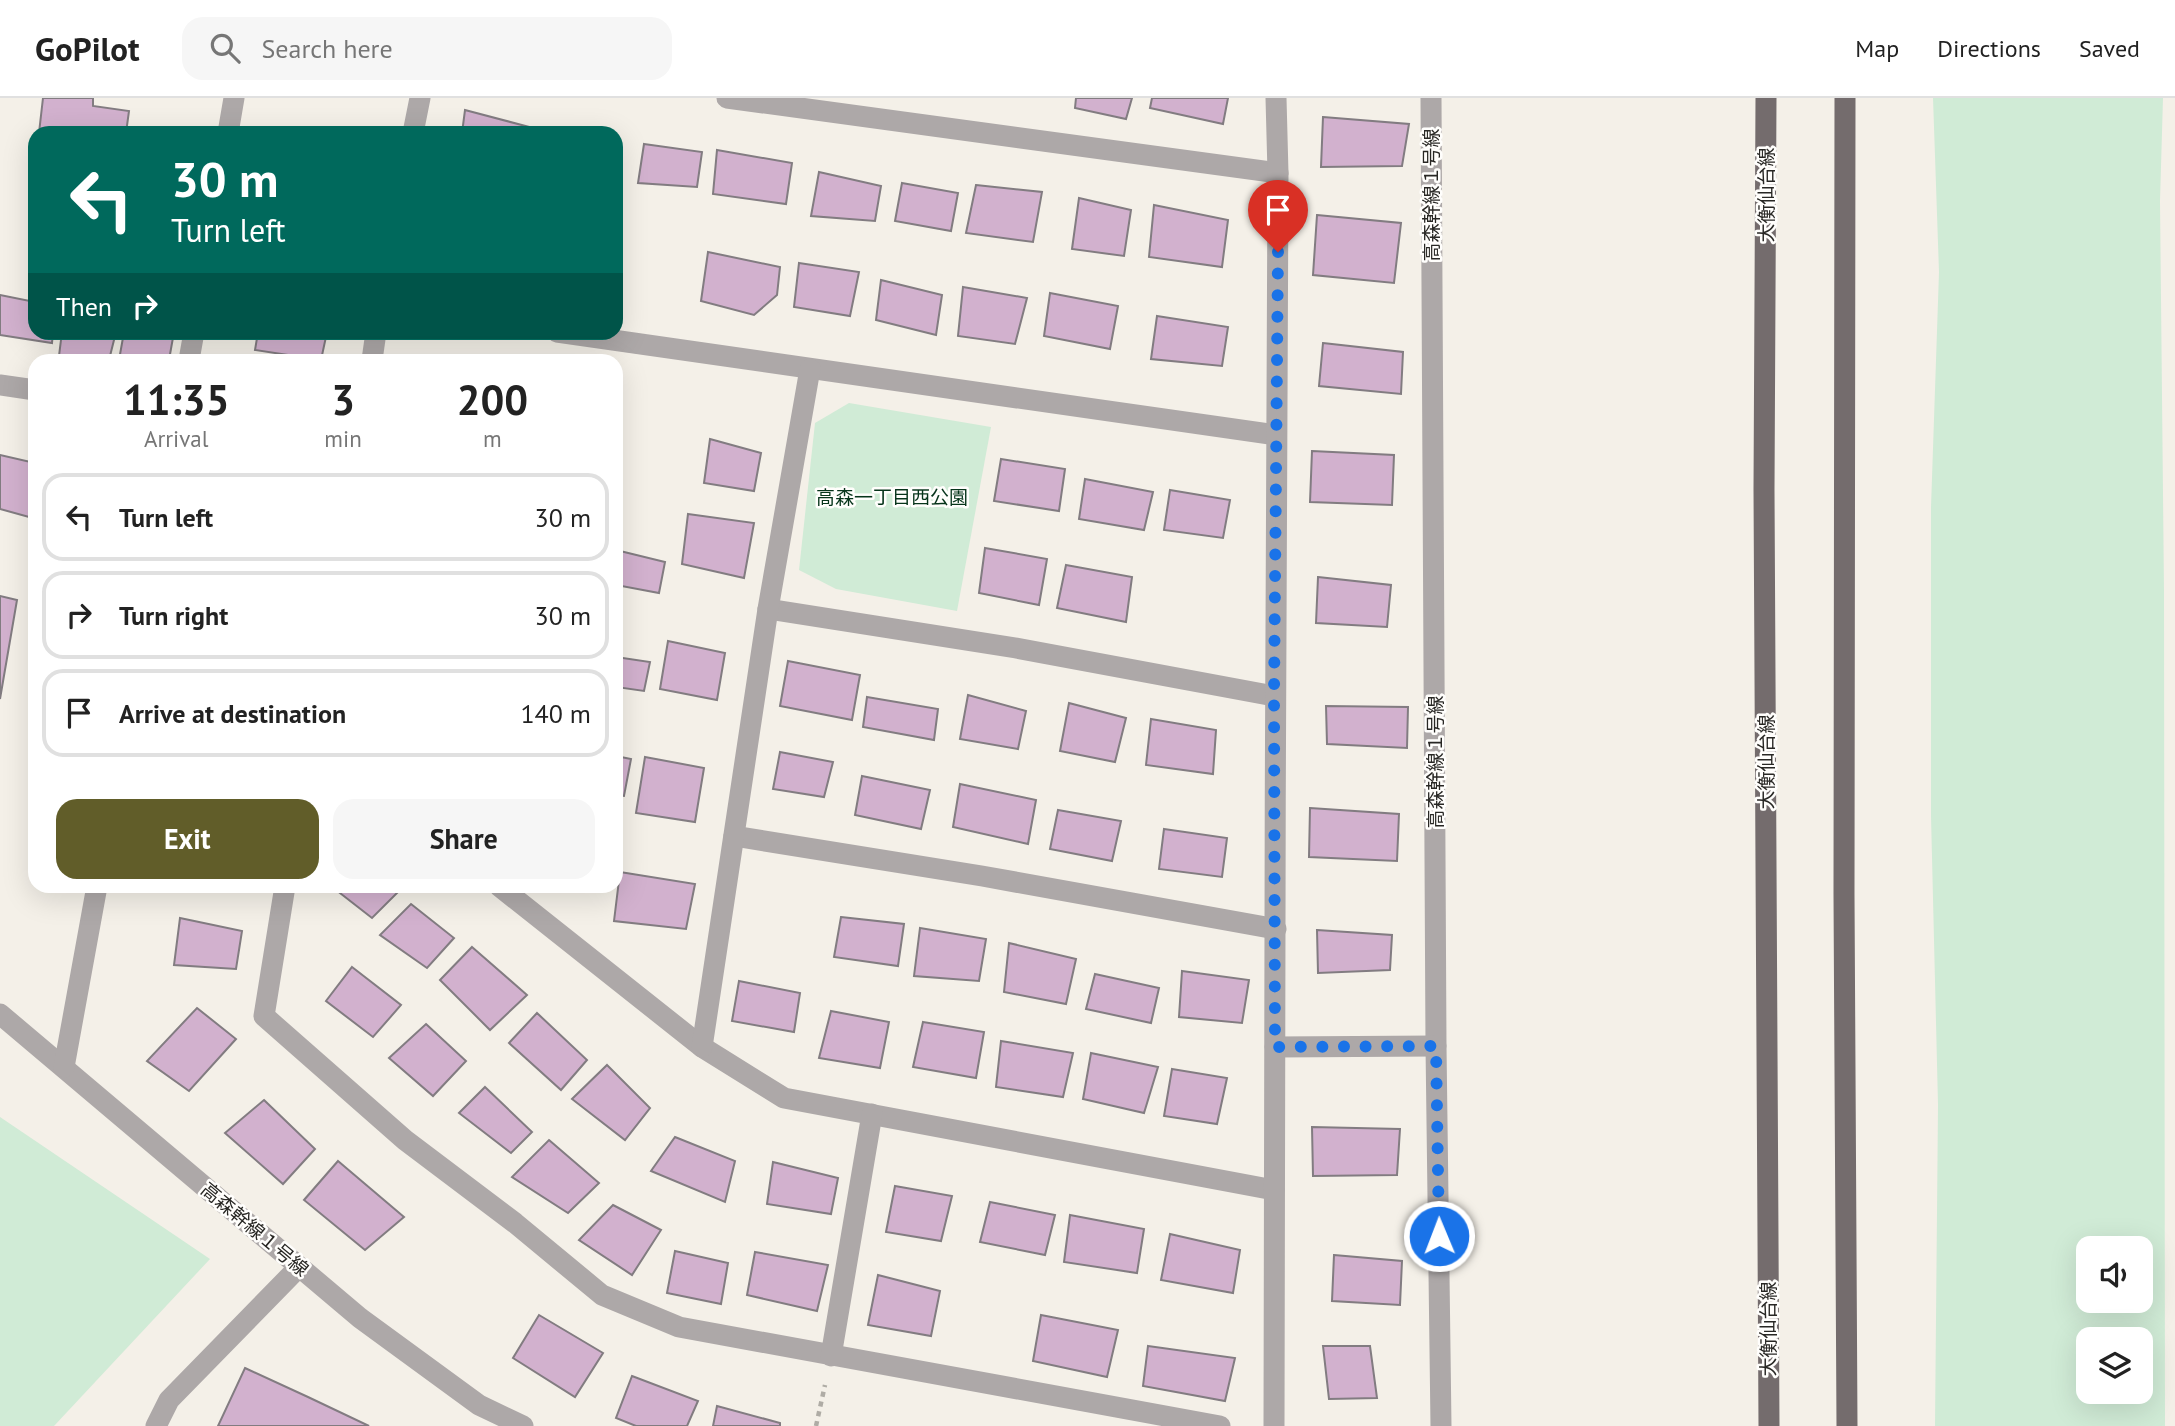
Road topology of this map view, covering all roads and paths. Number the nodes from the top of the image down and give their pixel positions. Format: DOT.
graph roads {
  1 [pos="234,98"];
  2 [pos="420,98"];
  3 [pos="727,98"];
  4 [pos="1276,98"];
  5 [pos="1431,98"];
  6 [pos="1766,98"];
  7 [pos="1845,98"];
  8 [pos="229,126"];
  9 [pos="414,126"];
  10 [pos="1278,173"];
  11 [pos="578,340"];
  12 [pos="605,350"];
  13 [pos="810,369"];
  14 [pos="0,385"];
  15 [pos="28,389"];
  16 [pos="1276,435"];
  17 [pos="768,609"];
  18 [pos="1274,696"];
  19 [pos="734,836"];
  20 [pos="96,893"];
  21 [pos="284,893"];
  22 [pos="514,893"];
  23 [pos="1276,929"];
  24 [pos="0,1014"];
  25 [pos="1436,1046"];
  26 [pos="702,1047"];
  27 [pos="1275,1047"];
  28 [pos="64,1067"];
  29 [pos="872,1114"];
  30 [pos="1274,1190"];
  31 [pos="299,1267"];
  32 [pos="831,1356"];
  33 [pos="156,1426"];
  34 [pos="523,1426"];
  35 [pos="817,1426"];
  36 [pos="1220,1426"];
  37 [pos="1274,1426"];
  38 [pos="1441,1426"];
  39 [pos="1769,1426"];
  40 [pos="1847,1426"];
  1 -- 8 [label="street"];
  2 -- 9 [label="street"];
  3 -- 10 [label="street"];
  4 -- 10 [label="street"];
  5 -- 25 [label="street, 高森幹線１号線"];
  6 -- 39 [label="main road, 大衡仙台線"];
  7 -- 40 [label="main road"];
  10 -- 16 [label="street"];
  11 -- 12 [label="street"];
  12 -- 13 [label="street"];
  13 -- 16 [label="street"];
  13 -- 17 [label="street"];
  14 -- 15 [label="street"];
  16 -- 18 [label="street"];
  17 -- 18 [label="street"];
  17 -- 19 [label="street"];
  18 -- 23 [label="street"];
  19 -- 23 [label="street"];
  19 -- 26 [label="street"];
  20 -- 28 [label="street"];
  21 -- 32 [label="street"];
  22 -- 26 [label="street"];
  23 -- 27 [label="street"];
  24 -- 28 [label="street, 高森幹線１号線"];
  25 -- 27 [label="street"];
  25 -- 38 [label="street, 高森幹線１号線"];
  26 -- 29 [label="street"];
  27 -- 30 [label="street"];
  28 -- 31 [label="street, 高森幹線１号線"];
  29 -- 30 [label="street"];
  29 -- 32 [label="street"];
  30 -- 37 [label="street"];
  31 -- 33 [label="street"];
  31 -- 34 [label="street, 高森幹線１号線"];
  32 -- 35 [label="path"];
  32 -- 36 [label="street"];
}
